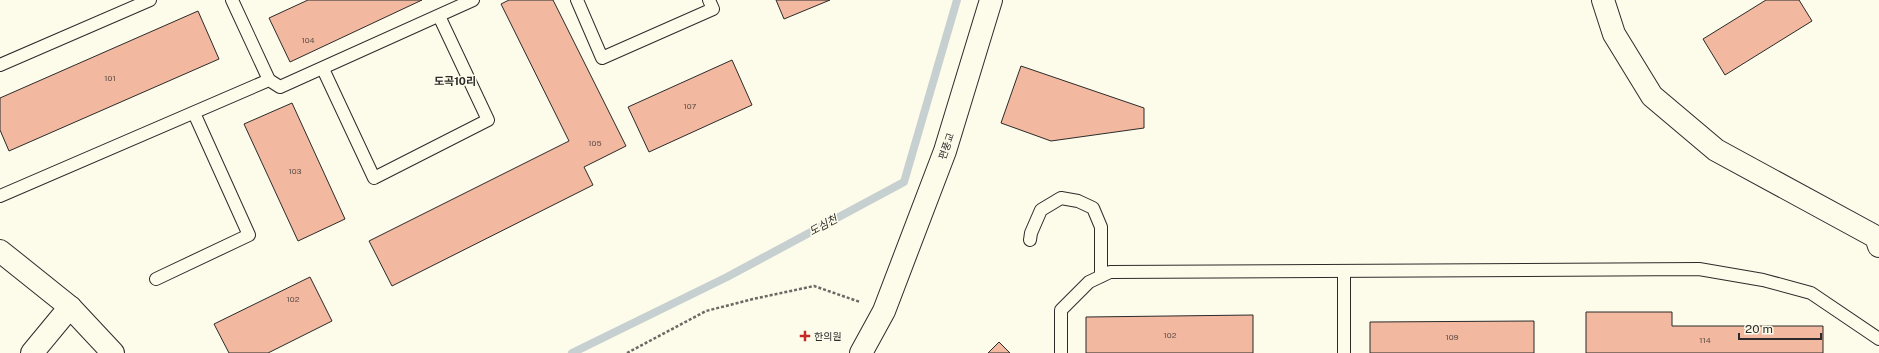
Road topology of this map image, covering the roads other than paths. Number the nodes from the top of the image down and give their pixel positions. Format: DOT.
graph roads {
  1 [pos="150,0"];
  2 [pos="232,0"];
  3 [pos="473,0"];
  4 [pos="576,0"];
  5 [pos="709,0"];
  6 [pos="991,0"];
  7 [pos="1603,0"];
  8 [pos="439,16"];
  9 [pos="0,65"];
  10 [pos="323,69"];
  11 [pos="269,80"];
  12 [pos="194,113"];
  13 [pos="0,196"];
  14 [pos="1030,240"];
  15 [pos="1879,246"];
  16 [pos="0,251"];
  17 [pos="1344,272"];
  18 [pos="1101,276"];
  19 [pos="156,279"];
  20 [pos="70,307"];
  21 [pos="1879,339"];
  22 [pos="32,353"];
  23 [pos="113,353"];
  24 [pos="861,353"];
  25 [pos="1061,353"];
  26 [pos="1344,353"];
  1 -- 9 [label="lane"];
  2 -- 11 [label="lane"];
  3 -- 8 [label="lane"];
  4 -- 5 [label="lane"];
  6 -- 24 [label="street, 편풍교"];
  7 -- 15 [label="street"];
  8 -- 10 [label="lane"];
  8 -- 10 [label="lane"];
  10 -- 11 [label="lane"];
  11 -- 12 [label="lane"];
  12 -- 13 [label="lane"];
  12 -- 19 [label="lane"];
  14 -- 18 [label="lane"];
  16 -- 20 [label="street"];
  17 -- 18 [label="lane"];
  17 -- 21 [label="lane"];
  17 -- 26 [label="lane"];
  18 -- 25 [label="lane"];
  20 -- 22 [label="street"];
  20 -- 23 [label="street"];
}
